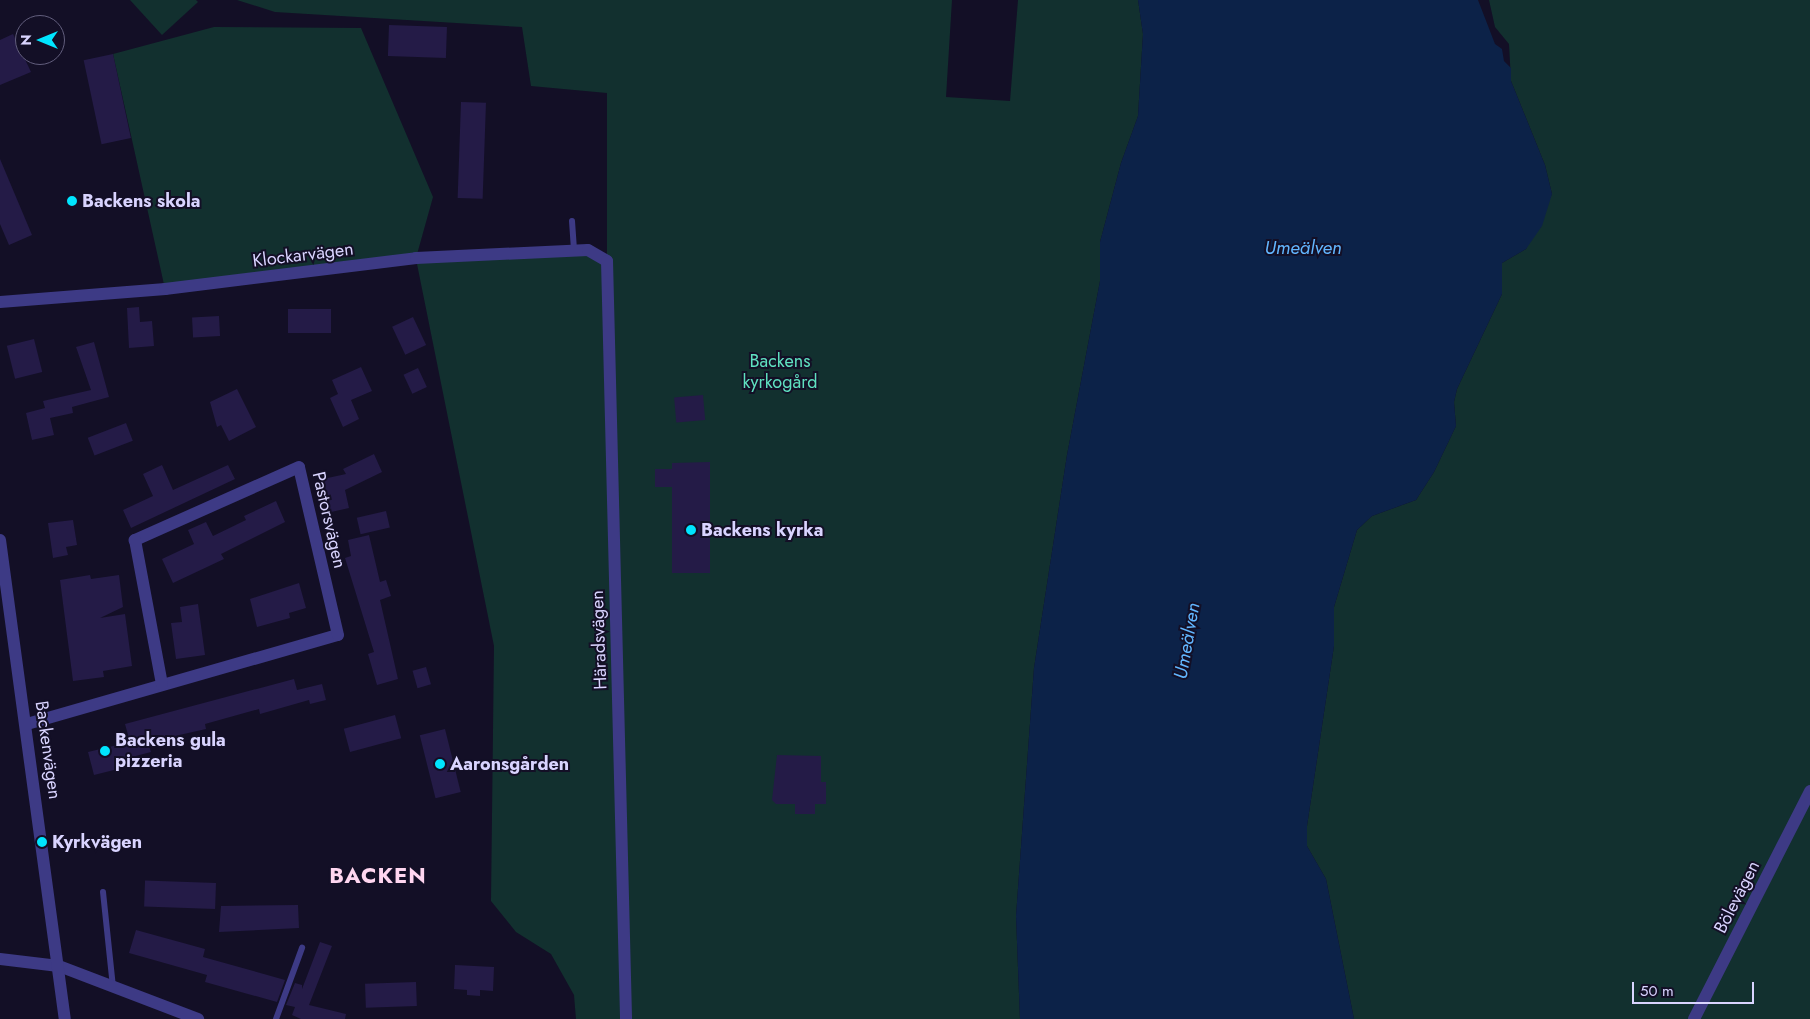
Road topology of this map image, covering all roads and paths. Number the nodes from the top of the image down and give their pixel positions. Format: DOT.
graph roads {
  1 [pos="572,221"];
  2 [pos="574,250"];
  3 [pos="607,261"];
  4 [pos="0,302"];
  5 [pos="0,540"];
  6 [pos="162,684"];
  7 [pos="27,724"];
  8 [pos="1810,791"];
  9 [pos="103,892"];
  10 [pos="302,948"];
  11 [pos="0,959"];
  12 [pos="59,966"];
  13 [pos="113,987"];
  14 [pos="65,1019"];
  15 [pos="198,1019"];
  16 [pos="276,1019"];
  17 [pos="626,1019"];
  18 [pos="1694,1019"];
  1 -- 2 [label="lane"];
  2 -- 3 [label="street, Klockarvägen"];
  2 -- 4 [label="street, Klockarvägen"];
  3 -- 17 [label="street, Häradsvägen"];
  5 -- 7 [label="street, Backenvägen"];
  6 -- 6 [label="street, Pastorsvägen"];
  6 -- 7 [label="street, Pastorsvägen"];
  7 -- 12 [label="street, Backenvägen"];
  8 -- 18 [label="street, Bölevägen"];
  9 -- 13 [label="lane"];
  10 -- 16 [label="lane"];
  11 -- 12 [label="street"];
  12 -- 13 [label="street"];
  12 -- 14 [label="street, Backenvägen"];
  13 -- 15 [label="street"];
}
